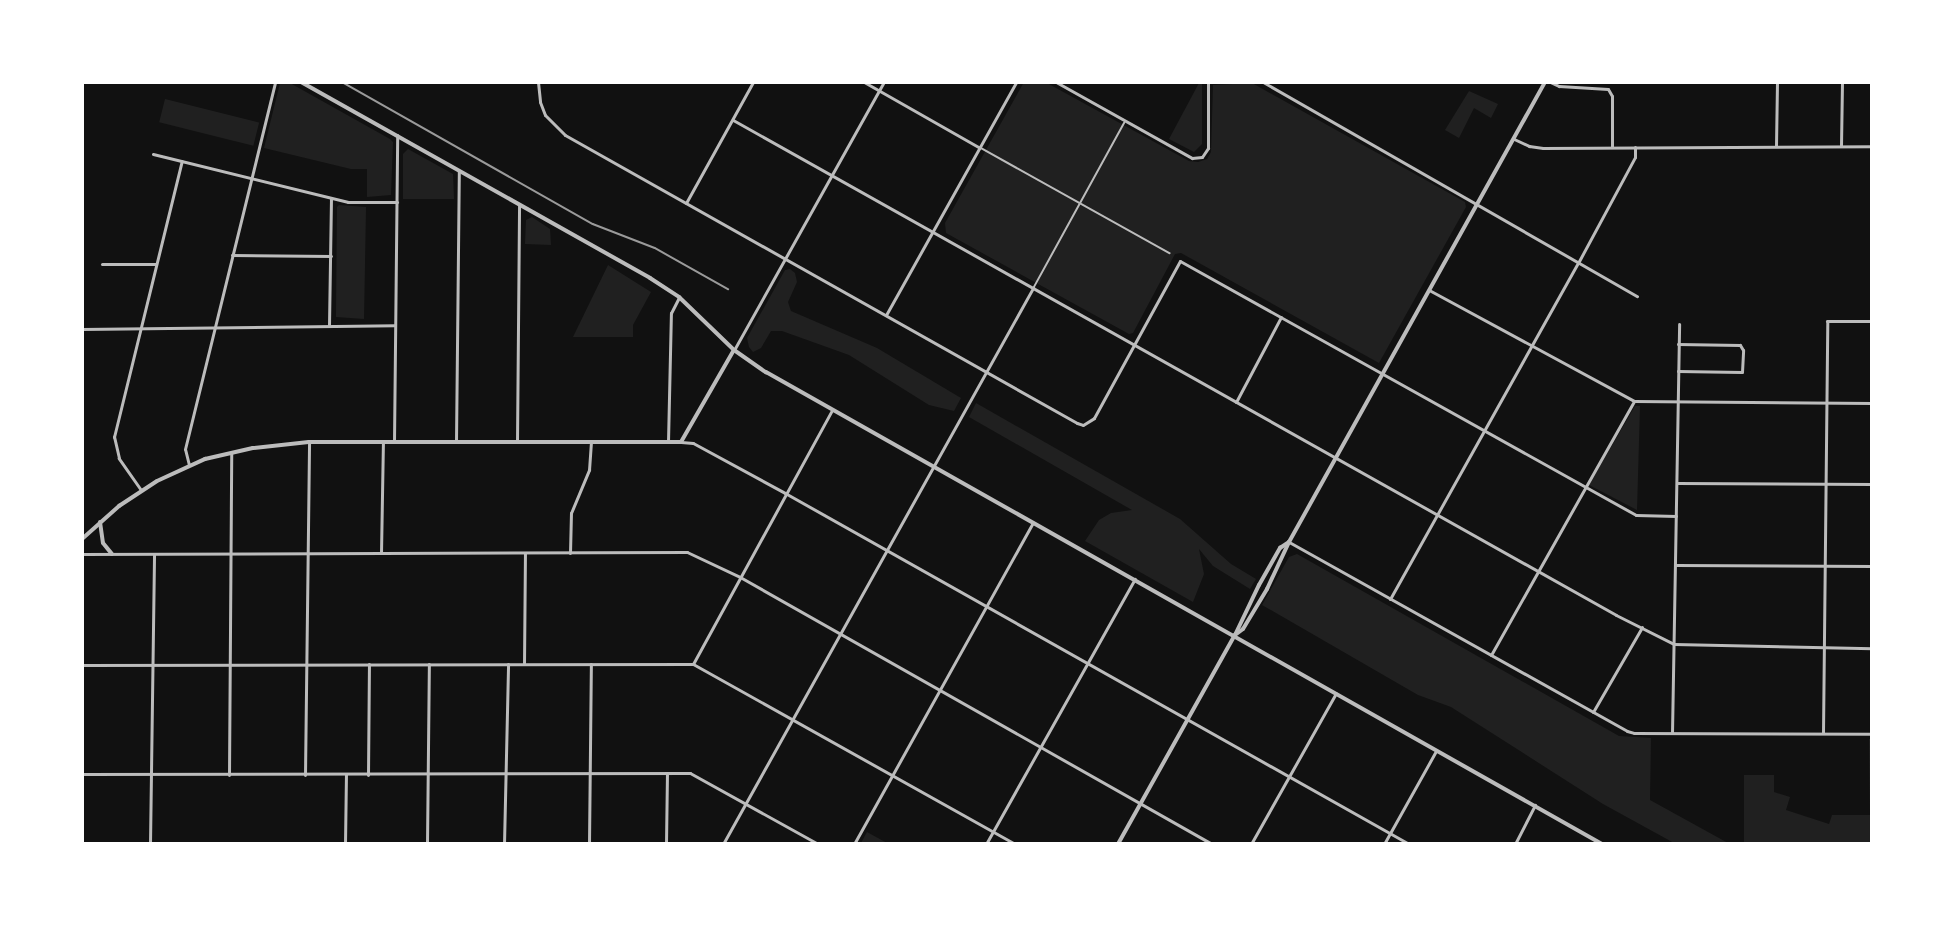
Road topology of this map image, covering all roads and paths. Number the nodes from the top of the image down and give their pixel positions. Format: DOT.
graph roads {
  1 [pos="275,82"];
  2 [pos="301,82"];
  3 [pos="538,82"];
  4 [pos="753,82"];
  5 [pos="864,82"];
  6 [pos="884,82"];
  7 [pos="1016,82"];
  8 [pos="1056,82"];
  9 [pos="1208,82"];
  10 [pos="1263,82"];
  11 [pos="1545,82"];
  12 [pos="1550,82"];
  13 [pos="1778,82"];
  14 [pos="1842,82"];
  15 [pos="880,91"];
  16 [pos="733,120"];
  17 [pos="1125,122"];
  18 [pos="397,135"];
  19 [pos="1514,139"];
  20 [pos="1776,146"];
  21 [pos="1841,146"];
  22 [pos="1872,146"];
  23 [pos="1612,147"];
  24 [pos="1635,147"];
  25 [pos="980,148"];
  26 [pos="153,154"];
  27 [pos="182,161"];
  28 [pos="459,169"];
  29 [pos="833,175"];
  30 [pos="251,178"];
  31 [pos="332,197"];
  32 [pos="398,202"];
  33 [pos="519,203"];
  34 [pos="686,203"];
  35 [pos="1080,203"];
  36 [pos="1476,205"];
  37 [pos="933,231"];
  38 [pos="1170,253"];
  39 [pos="232,255"];
  40 [pos="331,256"];
  41 [pos="784,259"];
  42 [pos="1578,263"];
  43 [pos="102,264"];
  44 [pos="156,264"];
  45 [pos="1033,288"];
  46 [pos="1429,290"];
  47 [pos="1637,296"];
  48 [pos="679,297"];
  49 [pos="886,315"];
  50 [pos="1281,316"];
  51 [pos="1872,321"];
  52 [pos="1679,324"];
  53 [pos="395,325"];
  54 [pos="215,326"];
  55 [pos="329,326"];
  56 [pos="82,328"];
  57 [pos="141,328"];
  58 [pos="1678,344"];
  59 [pos="1134,345"];
  60 [pos="1531,347"];
  61 [pos="734,350"];
  62 [pos="1678,371"];
  63 [pos="986,372"];
  64 [pos="1382,374"];
  65 [pos="1634,401"];
  66 [pos="1236,402"];
  67 [pos="1678,402"];
  68 [pos="1826,402"];
  69 [pos="1872,403"];
  70 [pos="832,410"];
  71 [pos="1484,431"];
  72 [pos="309,442"];
  73 [pos="383,442"];
  74 [pos="394,442"];
  75 [pos="456,442"];
  76 [pos="517,442"];
  77 [pos="591,442"];
  78 [pos="668,442"];
  79 [pos="681,442"];
  80 [pos="231,452"];
  81 [pos="1336,458"];
  82 [pos="189,465"];
  83 [pos="933,466"];
  84 [pos="1677,483"];
  85 [pos="1824,484"];
  86 [pos="1872,484"];
  87 [pos="1585,487"];
  88 [pos="141,490"];
  89 [pos="785,493"];
  90 [pos="1436,514"];
  91 [pos="1676,516"];
  92 [pos="100,522"];
  93 [pos="1034,522"];
  94 [pos="82,539"];
  95 [pos="1289,542"];
  96 [pos="886,550"];
  97 [pos="308,553"];
  98 [pos="381,553"];
  99 [pos="525,553"];
  100 [pos="570,553"];
  101 [pos="82,554"];
  102 [pos="112,554"];
  103 [pos="154,554"];
  104 [pos="231,554"];
  105 [pos="1676,565"];
  106 [pos="1825,566"];
  107 [pos="1872,566"];
  108 [pos="1538,571"];
  109 [pos="740,577"];
  110 [pos="1135,579"];
  111 [pos="1390,599"];
  112 [pos="987,607"];
  113 [pos="1642,627"];
  114 [pos="840,634"];
  115 [pos="1235,635"];
  116 [pos="1674,644"];
  117 [pos="1824,648"];
  118 [pos="1872,648"];
  119 [pos="1491,655"];
  120 [pos="1088,663"];
  121 [pos="153,664"];
  122 [pos="230,664"];
  123 [pos="307,664"];
  124 [pos="369,664"];
  125 [pos="429,664"];
  126 [pos="508,664"];
  127 [pos="524,664"];
  128 [pos="591,664"];
  129 [pos="693,664"];
  130 [pos="82,665"];
  131 [pos="941,691"];
  132 [pos="1336,693"];
  133 [pos="1593,712"];
  134 [pos="793,718"];
  135 [pos="1187,720"];
  136 [pos="1672,733"];
  137 [pos="1823,734"];
  138 [pos="1872,734"];
  139 [pos="1041,747"];
  140 [pos="1436,751"];
  141 [pos="667,773"];
  142 [pos="82,774"];
  143 [pos="151,774"];
  144 [pos="346,774"];
  145 [pos="427,774"];
  146 [pos="505,774"];
  147 [pos="590,774"];
  148 [pos="229,775"];
  149 [pos="305,775"];
  150 [pos="368,775"];
  151 [pos="894,775"];
  152 [pos="1288,776"];
  153 [pos="744,802"];
  154 [pos="1140,803"];
  155 [pos="1535,805"];
  156 [pos="992,831"];
  157 [pos="1389,833"];
  158 [pos="150,843"];
  159 [pos="345,843"];
  160 [pos="427,843"];
  161 [pos="504,843"];
  162 [pos="589,843"];
  163 [pos="666,843"];
  164 [pos="723,843"];
  165 [pos="818,843"];
  166 [pos="854,843"];
  167 [pos="986,843"];
  168 [pos="1015,843"];
  169 [pos="1118,843"];
  170 [pos="1212,843"];
  171 [pos="1251,843"];
  172 [pos="1384,843"];
  173 [pos="1409,843"];
  174 [pos="1515,843"];
  175 [pos="1602,843"];
  1 -- 30 [label="street"];
  2 -- 18 [label="street"];
  3 -- 34 [label="street"];
  4 -- 16 [label="street"];
  5 -- 15 [label="street"];
  6 -- 15 [label="street"];
  7 -- 25 [label="street"];
  8 -- 17 [label="street"];
  9 -- 17 [label="street"];
  10 -- 36 [label="street"];
  11 -- 19 [label="street"];
  12 -- 23 [label="street"];
  13 -- 20 [label="street"];
  14 -- 21 [label="street"];
  15 -- 25 [label="street"];
  15 -- 29 [label="street"];
  16 -- 29 [label="street"];
  16 -- 34 [label="street"];
  17 -- 35 [label="lane"];
  18 -- 28 [label="street"];
  18 -- 32 [label="street"];
  19 -- 23 [label="street"];
  19 -- 36 [label="street"];
  20 -- 21 [label="street"];
  20 -- 24 [label="street"];
  21 -- 22 [label="street"];
  23 -- 24 [label="street"];
  24 -- 42 [label="street"];
  25 -- 35 [label="lane"];
  25 -- 37 [label="street"];
  26 -- 27 [label="street"];
  27 -- 30 [label="street"];
  27 -- 44 [label="street"];
  28 -- 33 [label="street"];
  28 -- 75 [label="street"];
  29 -- 37 [label="street"];
  29 -- 41 [label="street"];
  30 -- 31 [label="street"];
  30 -- 39 [label="street"];
  31 -- 32 [label="street"];
  31 -- 40 [label="street"];
  32 -- 53 [label="street"];
  33 -- 48 [label="street"];
  33 -- 76 [label="street"];
  34 -- 41 [label="street"];
  35 -- 38 [label="lane"];
  35 -- 45 [label="lane"];
  36 -- 42 [label="street"];
  36 -- 46 [label="street"];
  37 -- 45 [label="street"];
  37 -- 49 [label="street"];
  39 -- 40 [label="street"];
  39 -- 54 [label="street"];
  40 -- 55 [label="street"];
  41 -- 49 [label="street"];
  41 -- 61 [label="street"];
  42 -- 47 [label="street"];
  42 -- 60 [label="street"];
  43 -- 44 [label="street"];
  44 -- 57 [label="street"];
  45 -- 59 [label="street"];
  45 -- 63 [label="street"];
  46 -- 60 [label="street"];
  46 -- 64 [label="street"];
  48 -- 61 [label="street"];
  48 -- 78 [label="street"];
  49 -- 63 [label="street"];
  50 -- 59 [label="street"];
  50 -- 64 [label="street"];
  50 -- 66 [label="street"];
  51 -- 68 [label="street"];
  52 -- 58 [label="street"];
  53 -- 55 [label="street"];
  53 -- 74 [label="street"];
  54 -- 55 [label="street"];
  54 -- 57 [label="street"];
  54 -- 82 [label="street"];
  56 -- 57 [label="street"];
  57 -- 88 [label="street"];
  58 -- 62 [label="street"];
  58 -- 62 [label="street"];
  59 -- 63 [label="street"];
  59 -- 66 [label="street"];
  60 -- 65 [label="street"];
  60 -- 71 [label="street"];
  61 -- 70 [label="street"];
  61 -- 79 [label="street"];
  62 -- 67 [label="street"];
  63 -- 83 [label="street"];
  64 -- 71 [label="street"];
  64 -- 81 [label="street"];
  65 -- 67 [label="street"];
  65 -- 87 [label="street"];
  66 -- 81 [label="street"];
  67 -- 68 [label="street"];
  67 -- 84 [label="street"];
  68 -- 69 [label="street"];
  68 -- 85 [label="street"];
  70 -- 83 [label="street"];
  70 -- 89 [label="street"];
  71 -- 87 [label="street"];
  71 -- 90 [label="street"];
  72 -- 73 [label="street"];
  72 -- 80 [label="street"];
  72 -- 97 [label="street"];
  73 -- 74 [label="street"];
  73 -- 98 [label="street"];
  74 -- 75 [label="street"];
  75 -- 76 [label="street"];
  76 -- 77 [label="street"];
  77 -- 78 [label="street"];
  77 -- 100 [label="street"];
  78 -- 79 [label="street"];
  79 -- 89 [label="street"];
  80 -- 82 [label="street"];
  80 -- 104 [label="street"];
  81 -- 90 [label="street"];
  81 -- 95 [label="street"];
  82 -- 88 [label="street"];
  83 -- 93 [label="street"];
  83 -- 96 [label="street"];
  84 -- 85 [label="street"];
  84 -- 91 [label="street"];
  85 -- 86 [label="street"];
  85 -- 106 [label="street"];
  87 -- 91 [label="street"];
  87 -- 108 [label="street"];
  88 -- 92 [label="street"];
  89 -- 96 [label="street"];
  89 -- 109 [label="street"];
  90 -- 108 [label="street"];
  90 -- 111 [label="street"];
  91 -- 105 [label="street"];
  92 -- 94 [label="street"];
  92 -- 102 [label="street"];
  93 -- 110 [label="street"];
  93 -- 112 [label="street"];
  95 -- 111 [label="street"];
  95 -- 115 [label="street"];
  95 -- 115 [label="street"];
  96 -- 112 [label="street"];
  96 -- 114 [label="street"];
  97 -- 98 [label="street"];
  97 -- 104 [label="street"];
  97 -- 123 [label="street"];
  98 -- 99 [label="street"];
  99 -- 100 [label="street"];
  99 -- 127 [label="street"];
  100 -- 109 [label="street"];
  101 -- 102 [label="street"];
  102 -- 103 [label="street"];
  103 -- 104 [label="street"];
  103 -- 121 [label="street"];
  104 -- 122 [label="street"];
  105 -- 106 [label="street"];
  105 -- 116 [label="street"];
  106 -- 107 [label="street"];
  106 -- 117 [label="street"];
  108 -- 113 [label="street"];
  108 -- 119 [label="street"];
  109 -- 114 [label="street"];
  109 -- 129 [label="street"];
  110 -- 115 [label="street"];
  110 -- 120 [label="street"];
  111 -- 119 [label="street"];
  112 -- 120 [label="street"];
  112 -- 131 [label="street"];
  113 -- 116 [label="street"];
  113 -- 133 [label="street"];
  114 -- 131 [label="street"];
  114 -- 134 [label="street"];
  115 -- 132 [label="street"];
  115 -- 135 [label="street"];
  116 -- 117 [label="street"];
  116 -- 136 [label="street"];
  117 -- 118 [label="street"];
  117 -- 137 [label="street"];
  119 -- 133 [label="street"];
  120 -- 135 [label="street"];
  120 -- 139 [label="street"];
  121 -- 122 [label="street"];
  121 -- 130 [label="street"];
  121 -- 143 [label="street"];
  122 -- 123 [label="street"];
  122 -- 148 [label="street"];
  123 -- 124 [label="street"];
  123 -- 149 [label="street"];
  124 -- 125 [label="street"];
  124 -- 150 [label="street"];
  125 -- 126 [label="street"];
  125 -- 145 [label="street"];
  126 -- 127 [label="street"];
  126 -- 146 [label="street"];
  127 -- 128 [label="street"];
  128 -- 129 [label="street"];
  128 -- 147 [label="street"];
  129 -- 134 [label="street"];
  131 -- 139 [label="street"];
  131 -- 151 [label="street"];
  132 -- 140 [label="street"];
  132 -- 152 [label="street"];
  133 -- 136 [label="street"];
  134 -- 151 [label="street"];
  134 -- 153 [label="street"];
  135 -- 152 [label="street"];
  135 -- 154 [label="street"];
  136 -- 137 [label="street"];
  137 -- 138 [label="street"];
  139 -- 154 [label="street"];
  139 -- 156 [label="street"];
  140 -- 155 [label="street"];
  140 -- 157 [label="street"];
  141 -- 147 [label="street"];
  141 -- 153 [label="street"];
  141 -- 163 [label="street"];
  142 -- 143 [label="street"];
  143 -- 148 [label="street"];
  143 -- 158 [label="street"];
  144 -- 149 [label="street"];
  144 -- 150 [label="street"];
  144 -- 159 [label="street"];
  145 -- 146 [label="street"];
  145 -- 150 [label="street"];
  145 -- 160 [label="street"];
  146 -- 147 [label="street"];
  146 -- 161 [label="street"];
  147 -- 162 [label="street"];
  148 -- 149 [label="street"];
  151 -- 156 [label="street"];
  151 -- 166 [label="street"];
  152 -- 157 [label="street"];
  152 -- 171 [label="street"];
  153 -- 164 [label="street"];
  153 -- 165 [label="street"];
  154 -- 169 [label="street"];
  154 -- 170 [label="street"];
  155 -- 174 [label="street"];
  155 -- 175 [label="street"];
  156 -- 167 [label="street"];
  156 -- 168 [label="street"];
  157 -- 172 [label="street"];
  157 -- 173 [label="street"];
}
